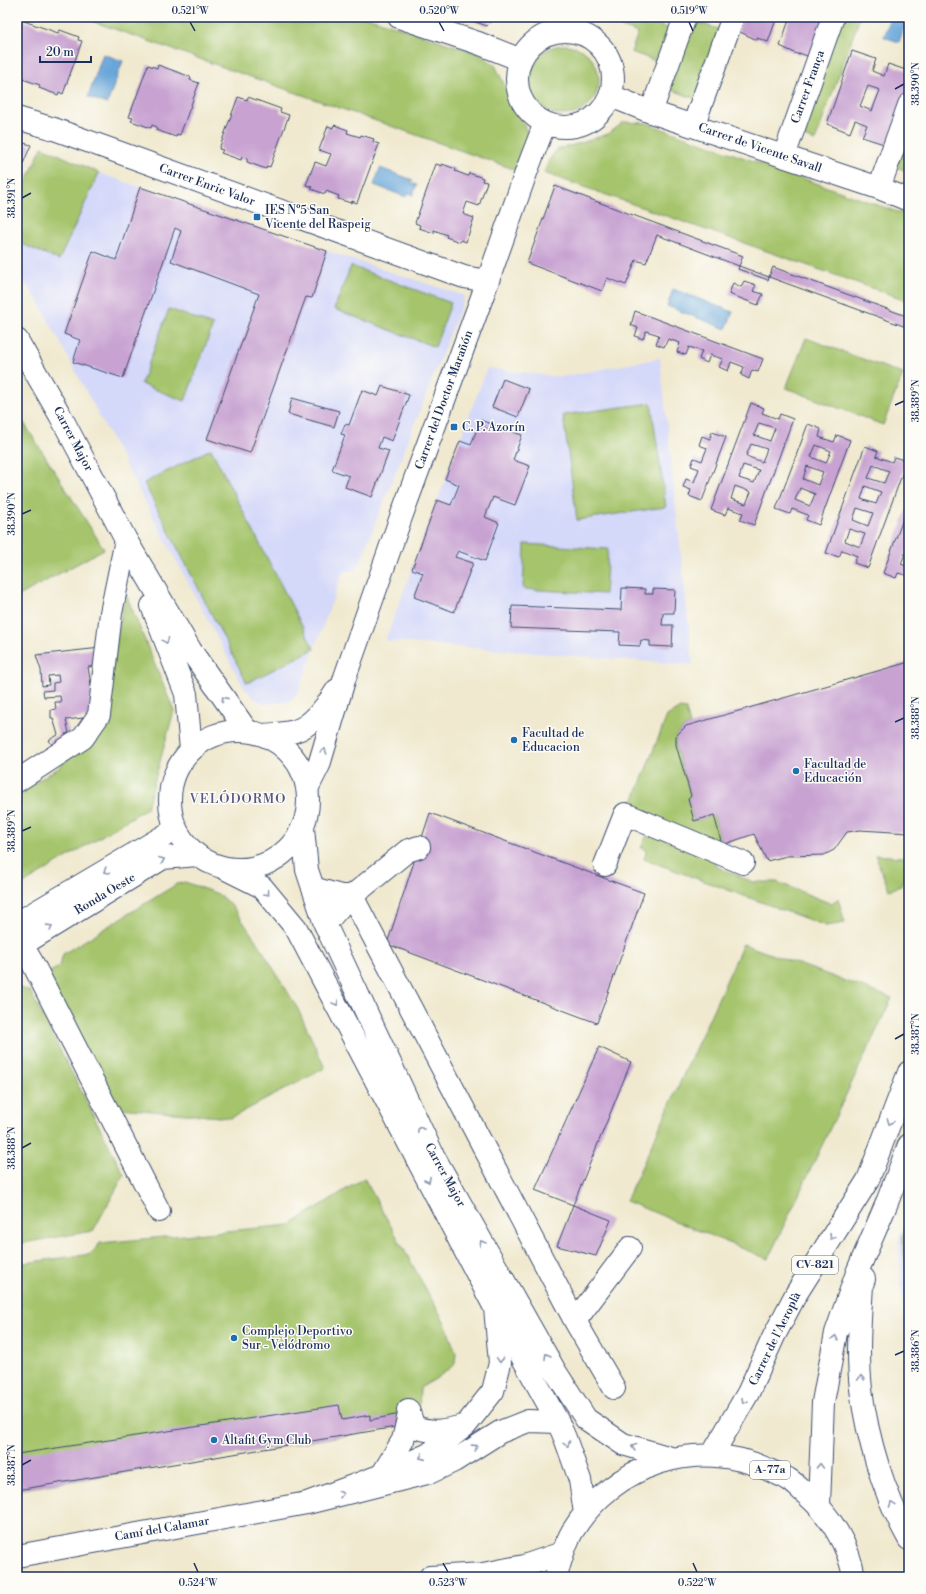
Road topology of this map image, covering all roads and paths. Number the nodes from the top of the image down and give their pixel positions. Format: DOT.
graph roads {
  1 [pos="399,17"];
  2 [pos="685,17"];
  3 [pos="733,17"];
  4 [pos="833,17"];
  5 [pos="578,25"];
  6 [pos="521,60"];
  7 [pos="611,96"];
  8 [pos="909,105"];
  9 [pos="651,112"];
  10 [pos="17,118"];
  11 [pos="545,123"];
  12 [pos="694,126"];
  13 [pos="784,156"];
  14 [pos="879,188"];
  15 [pos="909,200"];
  16 [pos="488,281"];
  17 [pos="17,340"];
  18 [pos="126,540"];
  19 [pos="345,677"];
  20 [pos="255,733"];
  21 [pos="191,750"];
  22 [pos="17,781"];
  23 [pos="308,787"];
  24 [pos="303,828"];
  25 [pos="176,829"];
  26 [pos="419,847"];
  27 [pos="197,855"];
  28 [pos="743,862"];
  29 [pos="605,865"];
  30 [pos="222,867"];
  31 [pos="313,888"];
  32 [pos="352,896"];
  33 [pos="17,923"];
  34 [pos="324,924"];
  35 [pos="20,946"];
  36 [pos="909,1072"];
  37 [pos="909,1145"];
  38 [pos="886,1206"];
  39 [pos="159,1211"];
  40 [pos="630,1248"];
  41 [pos="495,1308"];
  42 [pos="575,1321"];
  43 [pos="614,1388"];
  44 [pos="558,1422"];
  45 [pos="466,1425"];
  46 [pos="712,1455"];
  47 [pos="671,1458"];
  48 [pos="382,1475"];
  49 [pos="307,1503"];
  50 [pos="819,1505"];
  51 [pos="585,1513"];
  52 [pos="909,1539"];
  53 [pos="562,1553"];
  54 [pos="17,1556"];
  55 [pos="430,1577"];
  56 [pos="556,1577"];
  57 [pos="854,1577"];
  1 -- 6 [label="main road"];
  2 -- 9 [label="main road"];
  3 -- 12 [label="main road"];
  4 -- 13 [label="main road, Carrer França"];
  5 -- 6 [label="main road"];
  5 -- 7 [label="main road"];
  6 -- 11 [label="main road"];
  7 -- 9 [label="main road, Carrer de Vicente Savall"];
  7 -- 11 [label="main road"];
  8 -- 14 [label="main road"];
  9 -- 12 [label="main road, Carrer de Vicente Savall"];
  10 -- 16 [label="main road, Carrer Enric Valor"];
  11 -- 16 [label="main road, Carrer del Doctor Marañón"];
  12 -- 13 [label="main road, Carrer de Vicente Savall"];
  13 -- 14 [label="main road, Carrer de Vicente Savall"];
  14 -- 15 [label="main road, Carrer de Vicente Savall"];
  16 -- 19 [label="main road, Carrer del Doctor Marañón"];
  17 -- 18 [label="main road, Carrer Major"];
  20 -- 18 [label="main road, Carrer Major, one-way"];
  18 -- 21 [label="main road, Carrer Major, one-way"];
  18 -- 22 [label="main road"];
  19 -- 20 [label="main road"];
  23 -- 19 [label="main road, one-way"];
  20 -- 21 [label="main road"];
  20 -- 23 [label="main road"];
  21 -- 25 [label="main road"];
  23 -- 24 [label="main road"];
  24 -- 30 [label="main road"];
  24 -- 31 [label="main road, Carrer Major"];
  25 -- 27 [label="main road"];
  25 -- 33 [label="main road, Ronda Oeste, one-way"];
  26 -- 32 [label="main road"];
  27 -- 30 [label="main road"];
  35 -- 27 [label="main road, Ronda Oeste, one-way"];
  28 -- 29 [label="main road"];
  30 -- 41 [label="main road, Carrer Major, one-way"];
  31 -- 32 [label="main road"];
  31 -- 34 [label="main road, Carrer Major"];
  32 -- 34 [label="main road"];
  32 -- 42 [label="main road"];
  47 -- 34 [label="main road, Carrer Major, one-way"];
  35 -- 39 [label="main road"];
  36 -- 46 [label="main road, Carrer de l'Aeroplà / CV-821, one-way"];
  37 -- 38 [label="main road, CV-821"];
  50 -- 38 [label="main road, CV-821, one-way"];
  52 -- 38 [label="main road, one-way"];
  40 -- 42 [label="main road"];
  41 -- 44 [label="main road, Carrer Major"];
  41 -- 45 [label="main road, one-way"];
  42 -- 43 [label="main road"];
  49 -- 44 [label="main road, one-way"];
  44 -- 51 [label="main road, Carrer Major, one-way"];
  45 -- 48 [label="main road, one-way"];
  45 -- 48 [label="main road"];
  46 -- 47 [label="main road, A-77a"];
  46 -- 50 [label="main road, A-77a"];
  47 -- 51 [label="main road, A-77a"];
  48 -- 49 [label="main road"];
  49 -- 54 [label="main road, Camí del Calamar"];
  50 -- 57 [label="main road, A-77a"];
  51 -- 53 [label="main road, A-77a"];
  53 -- 55 [label="main road"];
  53 -- 56 [label="main road, A-77a"];
}
